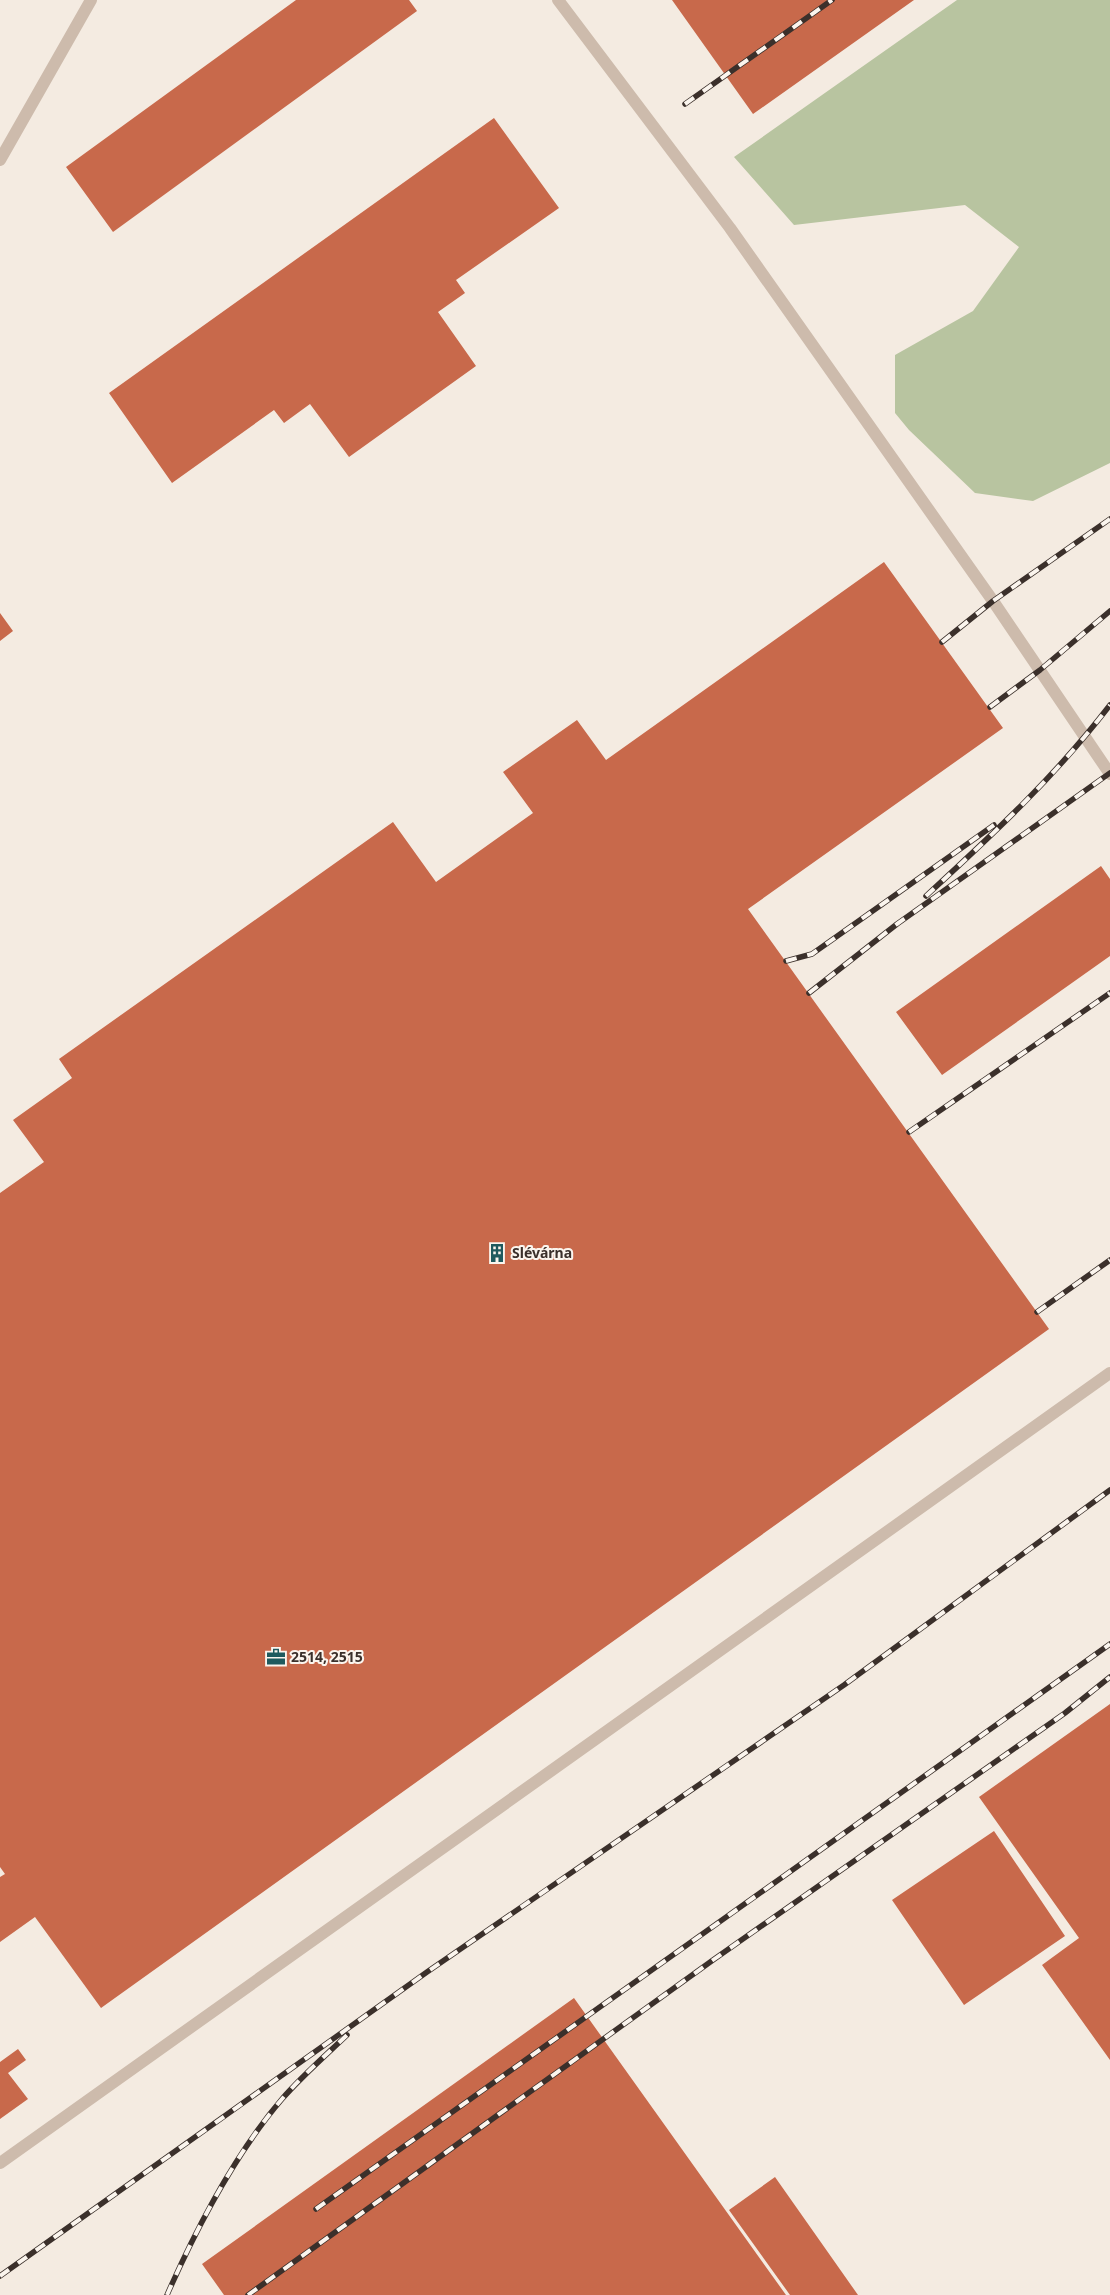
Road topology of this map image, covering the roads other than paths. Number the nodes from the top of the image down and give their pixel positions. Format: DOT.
graph roads {
  1 [pos="91,0"];
  2 [pos="558,0"];
  3 [pos="0,160"];
  4 [pos="1110,774"];
  5 [pos="1110,1373"];
  6 [pos="0,2163"];
  1 -- 3 [label="lane"];
  2 -- 4 [label="lane"];
  5 -- 6 [label="lane"];
}
